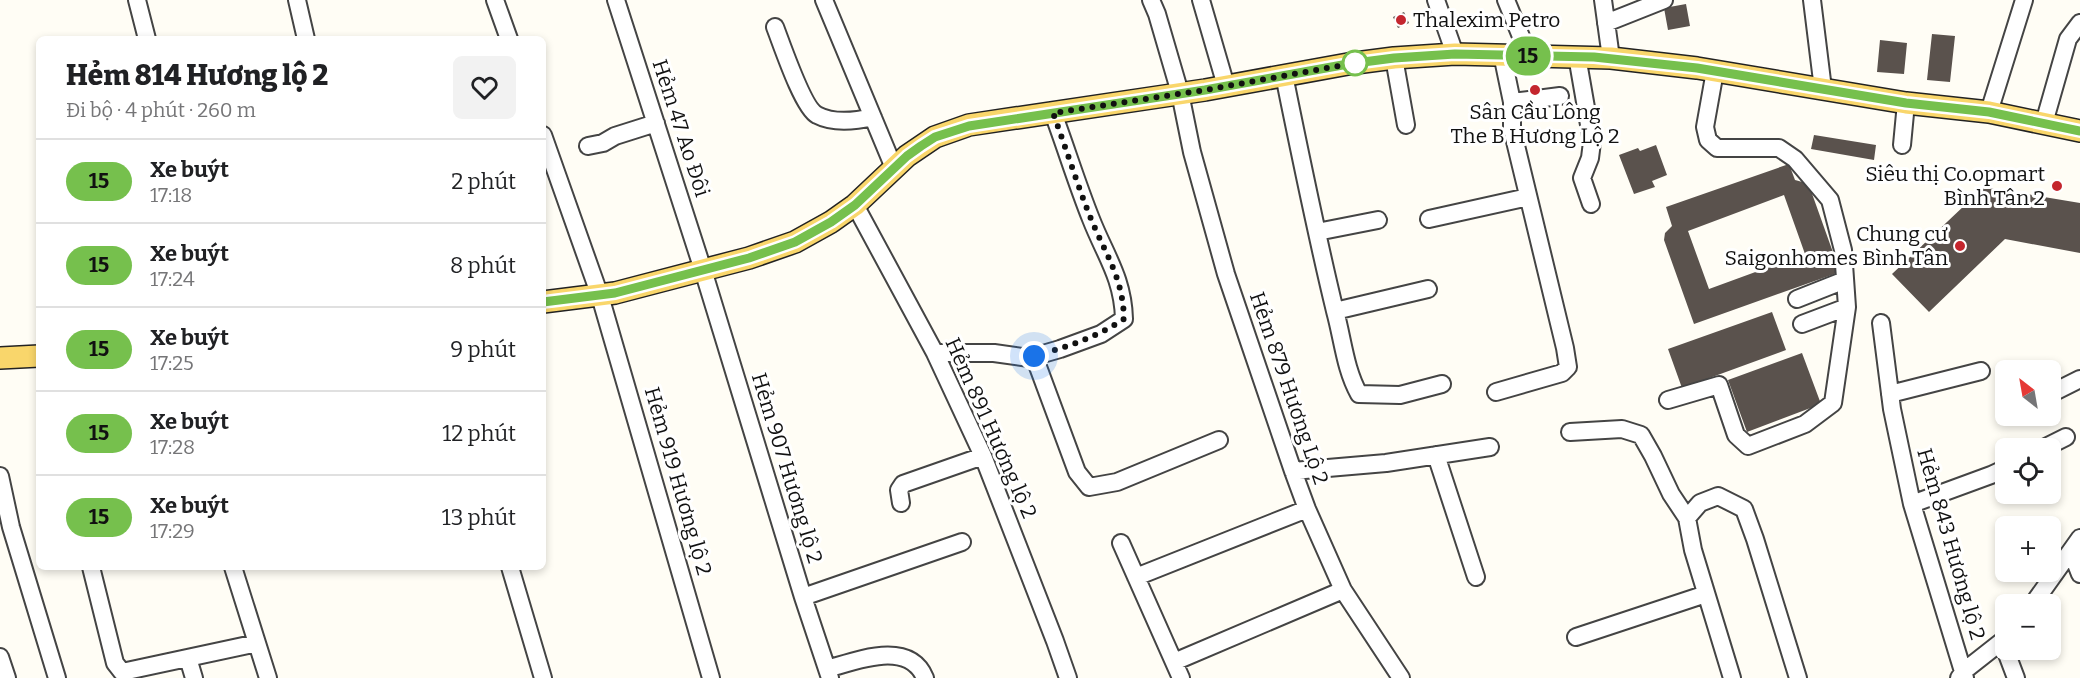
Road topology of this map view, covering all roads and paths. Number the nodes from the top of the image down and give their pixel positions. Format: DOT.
graph roads {
  1 [pos="137,0"];
  2 [pos="297,0"];
  3 [pos="495,0"];
  4 [pos="616,0"];
  5 [pos="824,0"];
  6 [pos="1151,0"];
  7 [pos="1201,0"];
  8 [pos="1436,0"];
  9 [pos="1506,0"];
  10 [pos="1603,0"];
  11 [pos="1664,0"];
  12 [pos="1812,0"];
  13 [pos="2024,0"];
  14 [pos="1606,23"];
  15 [pos="2080,23"];
  16 [pos="775,27"];
  17 [pos="146,36"];
  18 [pos="305,36"];
  19 [pos="508,36"];
  20 [pos="1455,54"];
  21 [pos="1502,54"];
  22 [pos="1528,56"];
  23 [pos="1577,56"];
  24 [pos="1394,58"];
  25 [pos="1611,58"];
  26 [pos="1715,71"];
  27 [pos="1284,75"];
  28 [pos="1226,86"];
  29 [pos="1823,89"];
  30 [pos="1180,93"];
  31 [pos="1560,96"];
  32 [pos="1512,102"];
  33 [pos="1906,103"];
  34 [pos="1989,112"];
  35 [pos="1053,113"];
  36 [pos="873,117"];
  37 [pos="656,123"];
  38 [pos="2044,123"];
  39 [pos="1406,124"];
  40 [pos="2080,131"];
  41 [pos="546,143"];
  42 [pos="1902,145"];
  43 [pos="588,146"];
  44 [pos="894,168"];
  45 [pos="1528,197"];
  46 [pos="1591,204"];
  47 [pos="855,205"];
  48 [pos="1429,219"];
  49 [pos="1378,220"];
  50 [pos="1317,232"];
  51 [pos="703,270"];
  52 [pos="1845,280"];
  53 [pos="1428,289"];
  54 [pos="600,296"];
  55 [pos="1797,299"];
  56 [pos="546,302"];
  57 [pos="1847,307"];
  58 [pos="1335,311"];
  59 [pos="1881,323"];
  60 [pos="1802,324"];
  61 [pos="935,353"];
  62 [pos="36,356"];
  63 [pos="1034,356"];
  64 [pos="0,358"];
  65 [pos="1981,371"];
  66 [pos="2080,379"];
  67 [pos="1442,384"];
  68 [pos="2061,388"];
  69 [pos="1496,392"];
  70 [pos="1890,394"];
  71 [pos="1668,400"];
  72 [pos="1570,432"];
  73 [pos="2066,437"];
  74 [pos="1219,440"];
  75 [pos="2061,440"];
  76 [pos="1490,447"];
  77 [pos="1436,455"];
  78 [pos="983,456"];
  79 [pos="1293,471"];
  80 [pos="1995,473"];
  81 [pos="0,476"];
  82 [pos="901,503"];
  83 [pos="1912,504"];
  84 [pos="1307,509"];
  85 [pos="1687,518"];
  86 [pos="962,542"];
  87 [pos="1121,543"];
  88 [pos="2076,544"];
  89 [pos="92,570"];
  90 [pos="235,570"];
  91 [pos="511,570"];
  92 [pos="2080,574"];
  93 [pos="1136,577"];
  94 [pos="1476,577"];
  95 [pos="1343,590"];
  96 [pos="1706,594"];
  97 [pos="2039,594"];
  98 [pos="803,597"];
  99 [pos="1576,637"];
  100 [pos="257,644"];
  101 [pos="1995,648"];
  102 [pos="0,657"];
  103 [pos="188,658"];
  104 [pos="2010,660"];
  105 [pos="1174,662"];
  106 [pos="828,674"];
  107 [pos="1963,676"];
  108 [pos="7,678"];
  109 [pos="57,678"];
  110 [pos="194,678"];
  111 [pos="268,678"];
  112 [pos="543,678"];
  113 [pos="711,678"];
  114 [pos="925,678"];
  115 [pos="1068,678"];
  116 [pos="1181,678"];
  117 [pos="1401,678"];
  118 [pos="1732,678"];
  119 [pos="1798,678"];
  120 [pos="2016,678"];
  1 -- 17 [label="street"];
  2 -- 18 [label="street"];
  3 -- 19 [label="street"];
  4 -- 37 [label="street, Hẻm 47 Ao Đôi"];
  5 -- 36 [label="street"];
  6 -- 30 [label="street, Hẻm 879 Hương Lộ 2"];
  7 -- 28 [label="street"];
  8 -- 20 [label="street"];
  9 -- 22 [label="street"];
  10 -- 14 [label="street"];
  11 -- 14 [label="street"];
  12 -- 29 [label="street"];
  13 -- 34 [label="street"];
  14 -- 25 [label="street"];
  15 -- 38 [label="street"];
  16 -- 36 [label="street"];
  20 -- 21 [label="main road"];
  20 -- 24 [label="main road"];
  21 -- 22 [label="main road"];
  21 -- 32 [label="street"];
  22 -- 23 [label="main road"];
  23 -- 25 [label="main road"];
  23 -- 46 [label="street"];
  24 -- 27 [label="main road"];
  24 -- 39 [label="street"];
  25 -- 26 [label="main road"];
  26 -- 29 [label="main road"];
  26 -- 52 [label="street"];
  27 -- 28 [label="main road"];
  27 -- 50 [label="street"];
  28 -- 30 [label="main road"];
  29 -- 33 [label="main road"];
  30 -- 35 [label="main road"];
  30 -- 79 [label="street, Hẻm 879 Hương Lộ 2"];
  31 -- 32 [label="street"];
  32 -- 45 [label="street"];
  33 -- 34 [label="main road"];
  33 -- 42 [label="street"];
  34 -- 38 [label="main road"];
  35 -- 44 [label="main road"];
  35 -- 63 [label="street"];
  36 -- 44 [label="street"];
  37 -- 43 [label="street"];
  37 -- 51 [label="street, Hẻm 47 Ao Đôi"];
  38 -- 40 [label="main road"];
  41 -- 54 [label="street, Hẻm 919 Hương lộ 2"];
  44 -- 47 [label="main road"];
  45 -- 48 [label="street"];
  45 -- 69 [label="street"];
  47 -- 51 [label="main road"];
  47 -- 61 [label="street, Hẻm 891 Hương lộ 2"];
  49 -- 50 [label="street"];
  50 -- 58 [label="street"];
  51 -- 54 [label="main road"];
  51 -- 98 [label="street, Hẻm 907 Hương lộ 2"];
  52 -- 55 [label="street"];
  52 -- 57 [label="street"];
  53 -- 58 [label="street"];
  54 -- 56 [label="main road"];
  54 -- 113 [label="street, Hẻm 919 Hương lộ 2"];
  57 -- 60 [label="street"];
  57 -- 71 [label="street"];
  58 -- 67 [label="street"];
  59 -- 70 [label="street, Hẻm 843 Hương lộ 2"];
  61 -- 63 [label="street"];
  61 -- 78 [label="street, Hẻm 891 Hương lộ 2"];
  62 -- 64 [label="main road"];
  63 -- 74 [label="street"];
  65 -- 70 [label="street"];
  66 -- 68 [label="street"];
  70 -- 83 [label="street, Hẻm 843 Hương lộ 2"];
  72 -- 85 [label="street"];
  73 -- 75 [label="street"];
  76 -- 77 [label="street"];
  77 -- 79 [label="street"];
  77 -- 94 [label="street"];
  78 -- 82 [label="street"];
  78 -- 115 [label="street, Hẻm 891 Hương lộ 2"];
  79 -- 84 [label="street, Hẻm 879 Hương Lộ 2"];
  80 -- 83 [label="street"];
  81 -- 109 [label="street"];
  83 -- 107 [label="street, Hẻm 843 Hương lộ 2"];
  84 -- 93 [label="street"];
  84 -- 95 [label="street, Hẻm 879 Hương Lộ 2"];
  85 -- 96 [label="street"];
  85 -- 119 [label="street"];
  86 -- 98 [label="street"];
  87 -- 93 [label="street"];
  88 -- 92 [label="street"];
  88 -- 97 [label="street"];
  89 -- 103 [label="street"];
  90 -- 100 [label="street"];
  91 -- 112 [label="street"];
  93 -- 105 [label="street"];
  95 -- 105 [label="street"];
  95 -- 117 [label="street, Hẻm 879 Hương Lộ 2"];
  96 -- 99 [label="street"];
  96 -- 118 [label="street"];
  98 -- 106 [label="street, Hẻm 907 Hương lộ 2"];
  100 -- 103 [label="street"];
  100 -- 111 [label="street"];
  101 -- 107 [label="street"];
  102 -- 108 [label="street"];
  103 -- 110 [label="street"];
  104 -- 120 [label="street"];
  105 -- 116 [label="street"];
  106 -- 114 [label="street"];
}
